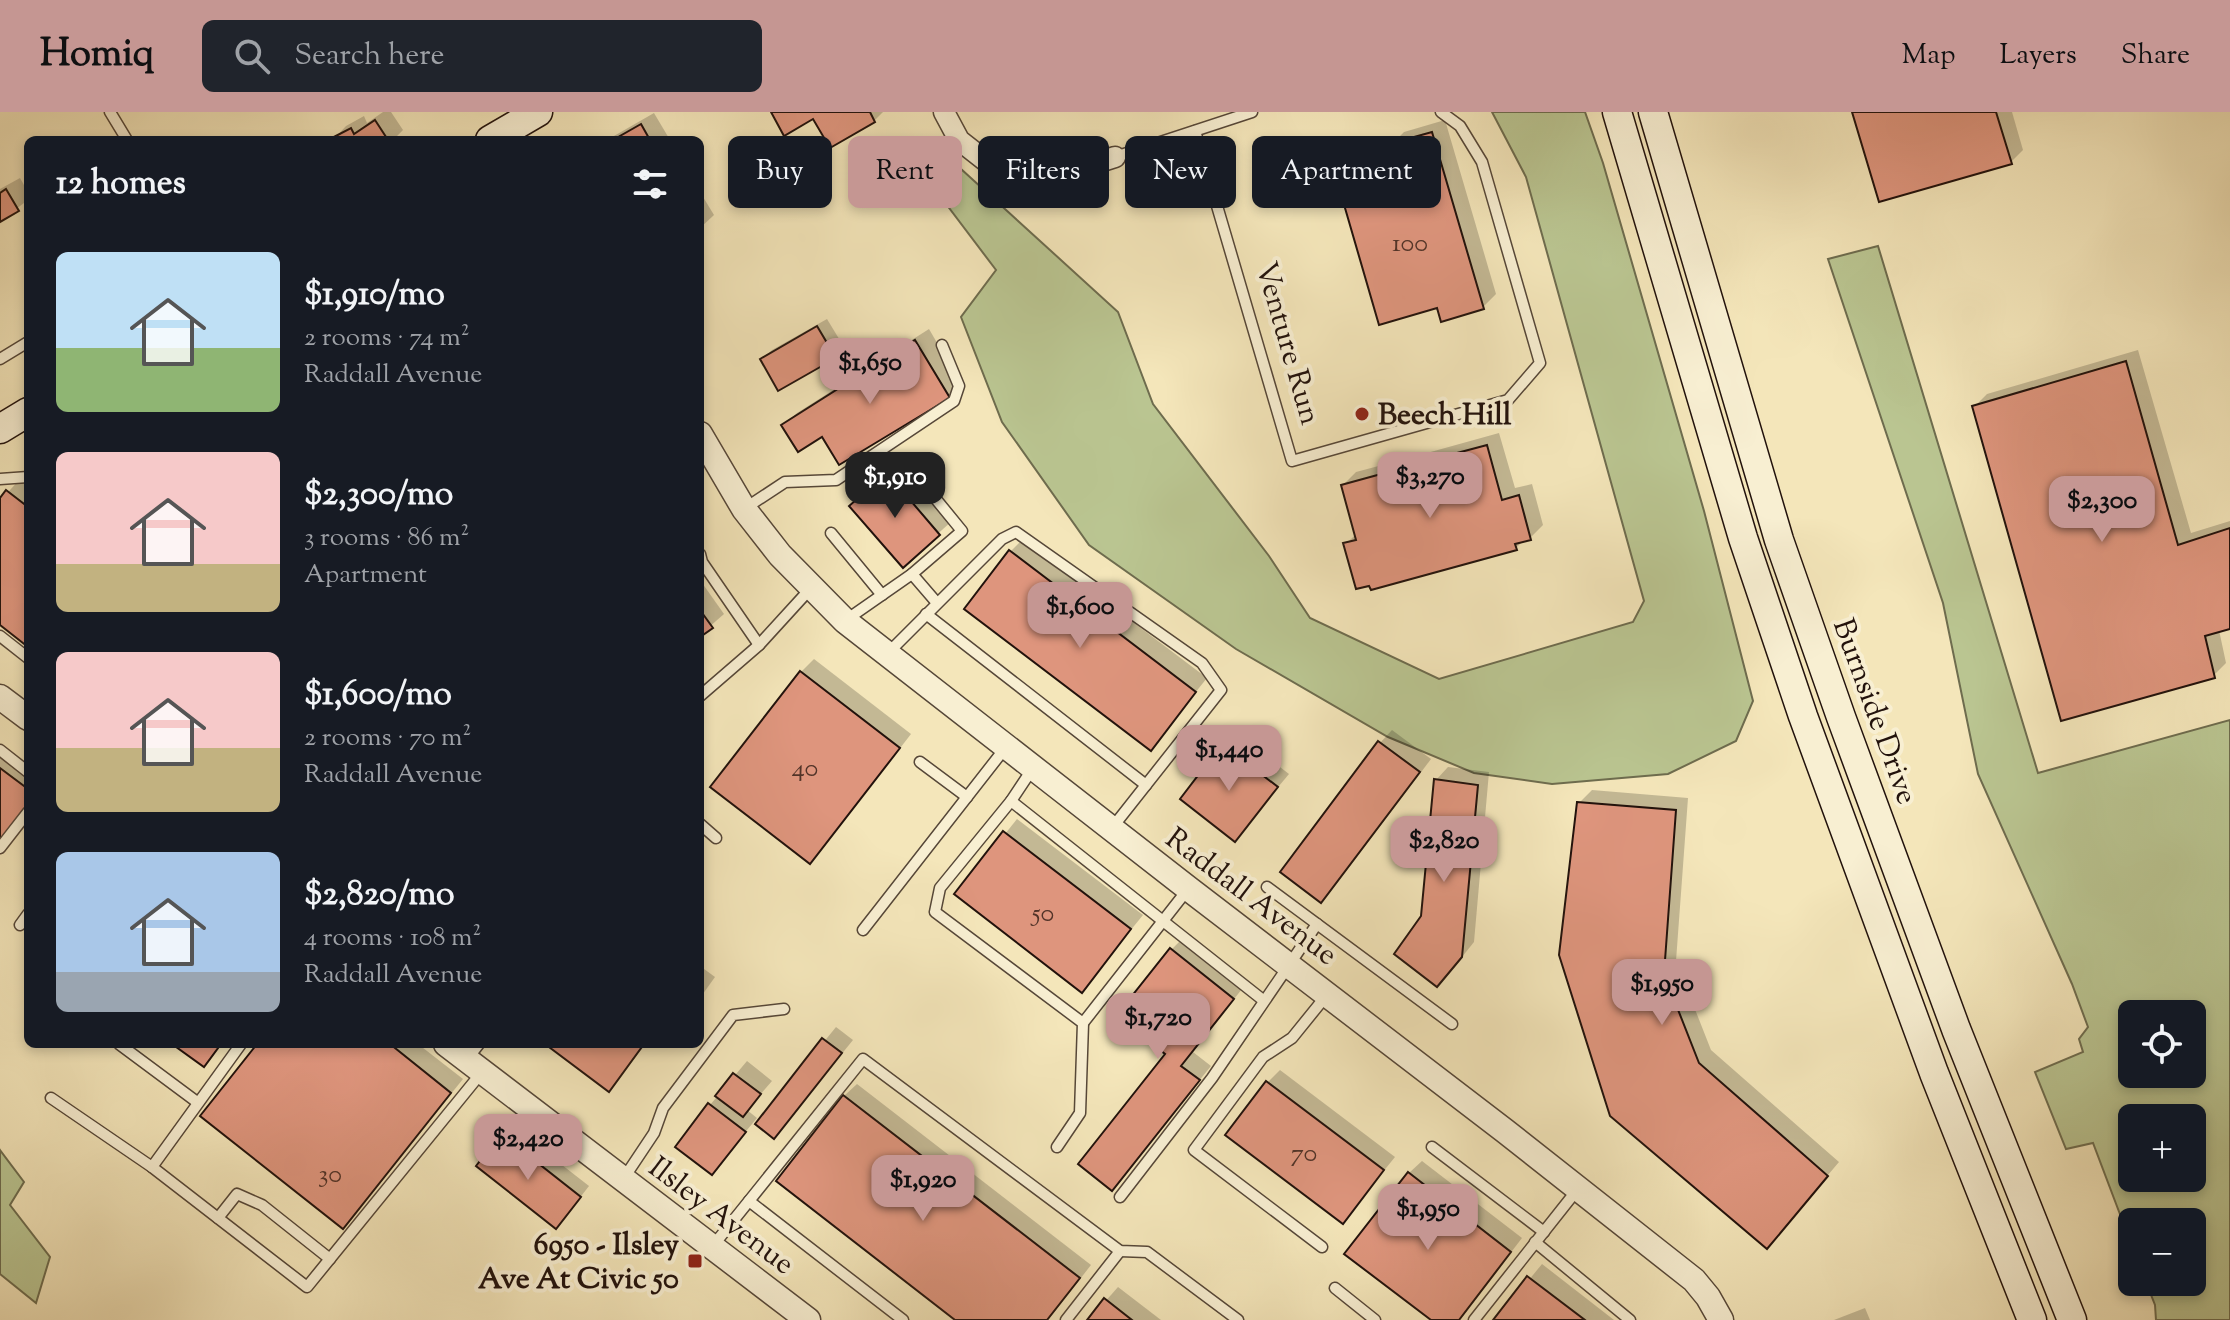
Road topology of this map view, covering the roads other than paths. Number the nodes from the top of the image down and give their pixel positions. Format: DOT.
graph roads {
  1 [pos="110,112"];
  2 [pos="944,112"];
  3 [pos="1252,112"];
  4 [pos="1441,112"];
  5 [pos="1617,112"];
  6 [pos="1653,112"];
  7 [pos="524,122"];
  8 [pos="1195,131"];
  9 [pos="125,136"];
  10 [pos="498,136"];
  11 [pos="1115,157"];
  12 [pos="24,344"];
  13 [pos="942,345"];
  14 [pos="0,359"];
  15 [pos="24,414"];
  16 [pos="0,429"];
  17 [pos="704,444"];
  18 [pos="908,465"];
  19 [pos="24,477"];
  20 [pos="0,479"];
  21 [pos="744,509"];
  22 [pos="831,533"];
  23 [pos="704,565"];
  24 [pos="912,574"];
  25 [pos="811,588"];
  26 [pos="882,595"];
  27 [pos="937,603"];
  28 [pos="926,614"];
  29 [pos="845,621"];
  30 [pos="0,636"];
  31 [pos="759,645"];
  32 [pos="888,653"];
  33 [pos="24,655"];
  34 [pos="704,693"];
  35 [pos="0,697"];
  36 [pos="24,715"];
  37 [pos="1006,747"];
  38 [pos="0,750"];
  39 [pos="920,762"];
  40 [pos="1033,768"];
  41 [pos="24,769"];
  42 [pos="1146,785"];
  43 [pos="967,797"];
  44 [pos="1011,801"];
  45 [pos="24,817"];
  46 [pos="704,828"];
  47 [pos="1111,829"];
  48 [pos="716,838"];
  49 [pos="0,848"];
  50 [pos="1267,887"];
  51 [pos="1189,889"];
  52 [pos="24,920"];
  53 [pos="1163,921"];
  54 [pos="1317,924"];
  55 [pos="20,925"];
  56 [pos="863,930"];
  57 [pos="1287,965"];
  58 [pos="1328,994"];
  59 [pos="1263,1000"];
  60 [pos="784,1009"];
  61 [pos="1083,1023"];
  62 [pos="1452,1024"];
  63 [pos="124,1048"];
  64 [pos="238,1048"];
  65 [pos="454,1048"];
  66 [pos="476,1059"];
  67 [pos="51,1098"];
  68 [pos="197,1102"];
  69 [pos="1057,1147"];
  70 [pos="1432,1147"];
  71 [pos="152,1167"];
  72 [pos="623,1179"];
  73 [pos="1578,1189"];
  74 [pos="1120,1197"];
  75 [pos="749,1201"];
  76 [pos="218,1218"];
  77 [pos="1544,1232"];
  78 [pos="1535,1242"];
  79 [pos="712,1247"];
  80 [pos="1322,1247"];
  81 [pos="1120,1251"];
  82 [pos="330,1259"];
  83 [pos="1335,1288"];
  84 [pos="808,1320"];
  85 [pos="903,1320"];
  86 [pos="1066,1320"];
  87 [pos="1238,1320"];
  88 [pos="1375,1320"];
  89 [pos="1474,1320"];
  90 [pos="1630,1320"];
  91 [pos="1721,1320"];
  92 [pos="2032,1320"];
  93 [pos="2072,1320"];
  1 -- 9 [label="lane"];
  2 -- 11 [label="street"];
  3 -- 8 [label="lane"];
  4 -- 8 [label="lane, Venture Run"];
  5 -- 92 [label="main road"];
  6 -- 93 [label="main road, Burnside Drive"];
  7 -- 10 [label="main road"];
  8 -- 11 [label="lane"];
  12 -- 14 [label="lane"];
  13 -- 21 [label="lane"];
  15 -- 16 [label="main road"];
  17 -- 21 [label="street, Raddall Avenue"];
  18 -- 24 [label="lane"];
  19 -- 20 [label="lane"];
  21 -- 25 [label="street, Raddall Avenue"];
  22 -- 26 [label="lane"];
  23 -- 31 [label="lane"];
  24 -- 26 [label="lane"];
  24 -- 27 [label="lane"];
  25 -- 29 [label="street, Raddall Avenue"];
  25 -- 31 [label="lane"];
  26 -- 29 [label="lane"];
  27 -- 28 [label="lane"];
  27 -- 42 [label="lane"];
  28 -- 32 [label="lane"];
  28 -- 42 [label="lane"];
  29 -- 32 [label="street, Raddall Avenue"];
  30 -- 33 [label="lane"];
  31 -- 34 [label="lane"];
  32 -- 37 [label="street, Raddall Avenue"];
  35 -- 36 [label="street"];
  37 -- 40 [label="street, Raddall Avenue"];
  37 -- 43 [label="lane"];
  38 -- 41 [label="lane"];
  39 -- 43 [label="lane"];
  40 -- 44 [label="lane"];
  40 -- 47 [label="street, Raddall Avenue"];
  42 -- 47 [label="lane"];
  43 -- 56 [label="lane"];
  44 -- 53 [label="lane"];
  44 -- 61 [label="lane"];
  45 -- 49 [label="lane"];
  46 -- 48 [label="lane"];
  47 -- 51 [label="street, Raddall Avenue"];
  50 -- 54 [label="lane"];
  51 -- 53 [label="lane"];
  51 -- 57 [label="street, Raddall Avenue"];
  52 -- 55 [label="lane"];
  53 -- 59 [label="lane"];
  53 -- 61 [label="lane"];
  54 -- 57 [label="lane"];
  54 -- 62 [label="lane"];
  57 -- 58 [label="street, Raddall Avenue"];
  57 -- 59 [label="lane"];
  58 -- 73 [label="street, Raddall Avenue"];
  58 -- 80 [label="lane"];
  59 -- 74 [label="lane"];
  60 -- 72 [label="lane"];
  61 -- 69 [label="lane"];
  63 -- 68 [label="lane"];
  64 -- 68 [label="lane"];
  65 -- 66 [label="street, Ilsley Avenue"];
  66 -- 72 [label="street, Ilsley Avenue"];
  66 -- 82 [label="lane"];
  67 -- 71 [label="lane"];
  68 -- 71 [label="lane"];
  70 -- 77 [label="lane"];
  71 -- 76 [label="lane"];
  72 -- 79 [label="street, Ilsley Avenue"];
  73 -- 77 [label="lane"];
  73 -- 91 [label="street, Raddall Avenue"];
  75 -- 79 [label="lane"];
  75 -- 81 [label="lane"];
  75 -- 85 [label="lane"];
  76 -- 82 [label="lane"];
  76 -- 82 [label="lane"];
  77 -- 78 [label="lane"];
  78 -- 89 [label="lane"];
  78 -- 90 [label="lane"];
  79 -- 84 [label="street, Ilsley Avenue"];
  81 -- 86 [label="lane"];
  81 -- 87 [label="lane"];
  83 -- 88 [label="lane"];
}
